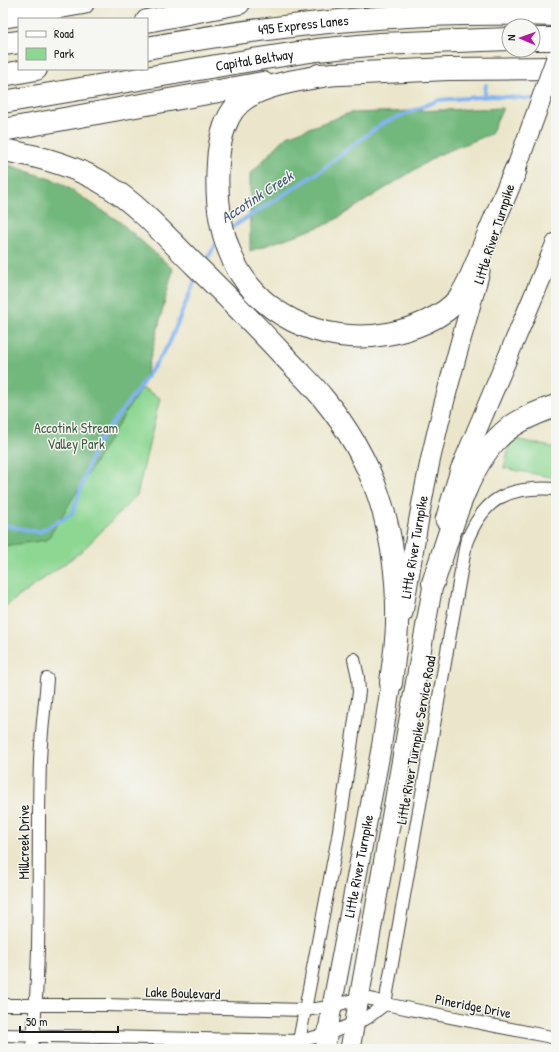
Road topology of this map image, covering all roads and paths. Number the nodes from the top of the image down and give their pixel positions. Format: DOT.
graph roads {
  1 [pos="83,3"];
  2 [pos="239,3"];
  3 [pos="556,15"];
  4 [pos="3,17"];
  5 [pos="148,20"];
  6 [pos="501,39"];
  7 [pos="541,39"];
  8 [pos="556,39"];
  9 [pos="18,42"];
  10 [pos="3,44"];
  11 [pos="148,48"];
  12 [pos="556,58"];
  13 [pos="556,68"];
  14 [pos="30,70"];
  15 [pos="333,74"];
  16 [pos="3,75"];
  17 [pos="3,102"];
  18 [pos="3,130"];
  19 [pos="3,150"];
  20 [pos="516,169"];
  21 [pos="556,243"];
  22 [pos="556,406"];
  23 [pos="556,489"];
  24 [pos="433,583"];
  25 [pos="354,659"];
  26 [pos="47,679"];
  27 [pos="391,683"];
  28 [pos="360,998"];
  29 [pos="385,1004"];
  30 [pos="3,1005"];
  31 [pos="36,1005"];
  32 [pos="332,1006"];
  33 [pos="304,1010"];
  34 [pos="355,1022"];
  35 [pos="3,1034"];
  36 [pos="33,1035"];
  37 [pos="556,1038"];
  38 [pos="300,1041"];
  39 [pos="327,1042"];
  40 [pos="32,1049"];
  41 [pos="350,1049"];
  1 -- 4 [label="highway"];
  2 -- 5 [label="highway"];
  3 -- 11 [label="highway, 495 Express Lanes"];
  6 -- 17 [label="highway, Capital Beltway"];
  7 -- 8 [label="highway"];
  9 -- 10 [label="highway"];
  12 -- 20 [label="main road, Little River Turnpike, bridge"];
  13 -- 15 [label="highway"];
  14 -- 16 [label="highway"];
  15 -- 18 [label="highway"];
  15 -- 20 [label="highway"];
  19 -- 27 [label="highway"];
  20 -- 27 [label="main road, Little River Turnpike"];
  21 -- 24 [label="main road, Little River Turnpike"];
  22 -- 24 [label="highway"];
  23 -- 29 [label="street, Little River Turnpike Service Road"];
  24 -- 28 [label="main road, Little River Turnpike"];
  25 -- 33 [label="street"];
  26 -- 31 [label="street, Millcreek Drive"];
  27 -- 32 [label="main road, Little River Turnpike"];
  28 -- 29 [label="street, Pineridge Drive"];
  28 -- 32 [label="street, Lake Boulevard"];
  28 -- 34 [label="main road, Little River Turnpike"];
  29 -- 34 [label="street"];
  29 -- 37 [label="street, Pineridge Drive"];
  30 -- 31 [label="street, Lake Boulevard"];
  31 -- 33 [label="street, Lake Boulevard"];
  31 -- 36 [label="street, Millcreek Drive"];
  32 -- 33 [label="street, Lake Boulevard"];
  32 -- 39 [label="main road, Little River Turnpike"];
  33 -- 38 [label="street"];
  34 -- 39 [label="street"];
  34 -- 41 [label="main road, Little River Turnpike"];
  35 -- 36 [label="street"];
  36 -- 38 [label="street"];
  36 -- 40 [label="street"];
  38 -- 39 [label="street"];
}
